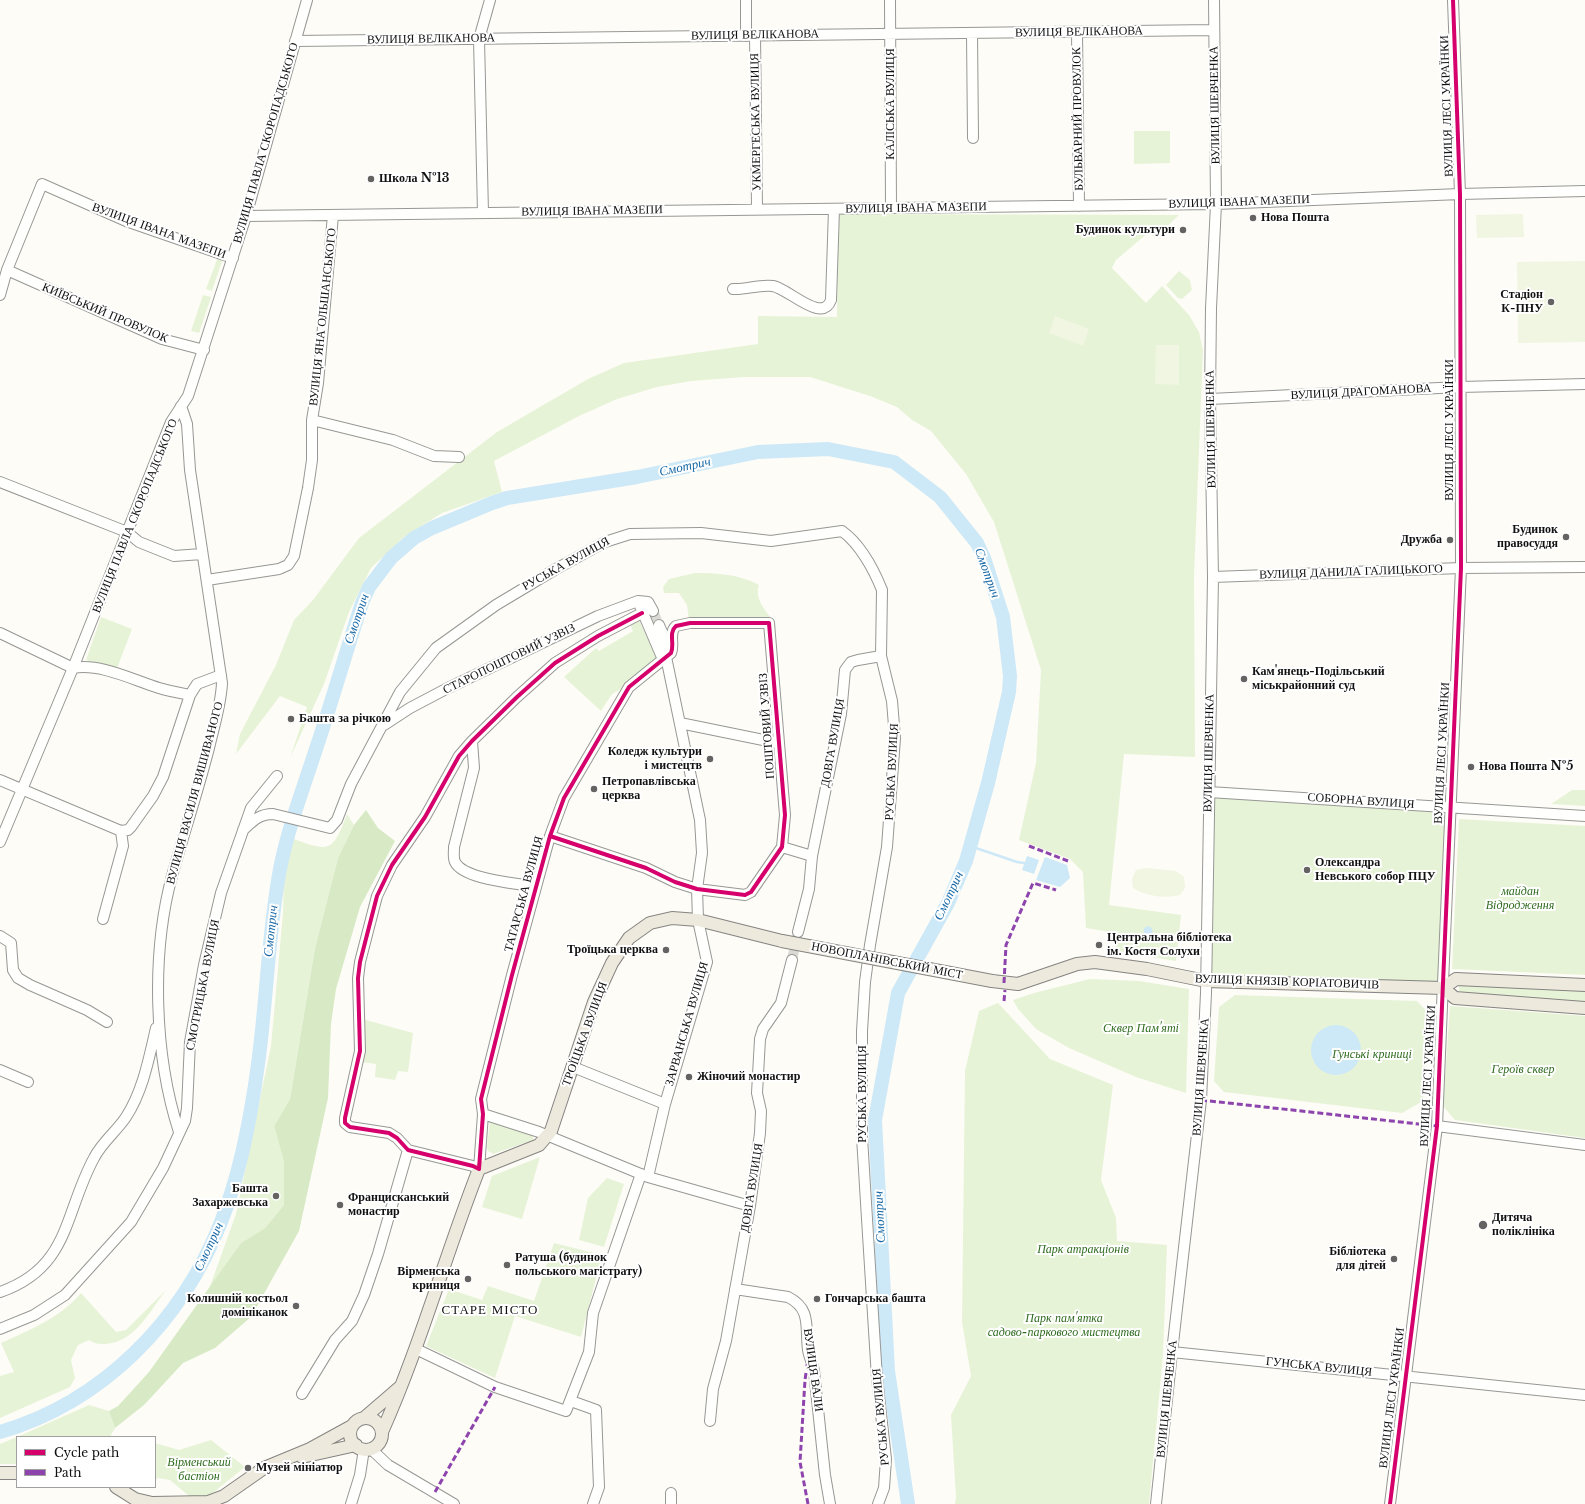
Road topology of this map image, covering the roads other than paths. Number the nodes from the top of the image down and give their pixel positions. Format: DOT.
graph roads {
  1 [pos="307,0"];
  2 [pos="490,0"];
  3 [pos="746,0"];
  4 [pos="890,0"];
  5 [pos="1214,0"];
  6 [pos="1453,0"];
  7 [pos="1214,30"];
  8 [pos="1077,32"];
  9 [pos="972,33"];
  10 [pos="890,34"];
  11 [pos="751,36"];
  12 [pos="480,39"];
  13 [pos="295,41"];
  14 [pos="973,138"];
  15 [pos="1585,191"];
  16 [pos="1460,194"];
  17 [pos="1216,204"];
  18 [pos="1079,206"];
  19 [pos="891,208"];
  20 [pos="834,209"];
  21 [pos="757,210"];
  22 [pos="483,213"];
  23 [pos="333,215"];
  24 [pos="246,216"];
  25 [pos="233,258"];
  26 [pos="4,275"];
  27 [pos="733,289"];
  28 [pos="0,295"];
  29 [pos="204,350"];
  30 [pos="1585,384"];
  31 [pos="1460,387"];
  32 [pos="1210,399"];
  33 [pos="181,406"];
  34 [pos="312,420"];
  35 [pos="460,457"];
  36 [pos="0,482"];
  37 [pos="127,532"];
  38 [pos="202,554"];
  39 [pos="1585,567"];
  40 [pos="1460,568"];
  41 [pos="1213,576"];
  42 [pos="206,580"];
  43 [pos="638,601"];
  44 [pos="653,611"];
  45 [pos="642,612"];
  46 [pos="659,625"];
  47 [pos="0,633"];
  48 [pos="881,656"];
  49 [pos="666,657"];
  50 [pos="73,668"];
  51 [pos="220,675"];
  52 [pos="190,695"];
  53 [pos="680,723"];
  54 [pos="384,725"];
  55 [pos="472,742"];
  56 [pos="778,743"];
  57 [pos="277,776"];
  58 [pos="0,780"];
  59 [pos="23,790"];
  60 [pos="1209,792"];
  61 [pos="1450,808"];
  62 [pos="1585,816"];
  63 [pos="243,830"];
  64 [pos="120,831"];
  65 [pos="550,836"];
  66 [pos="0,842"];
  67 [pos="782,848"];
  68 [pos="812,856"];
  69 [pos="536,887"];
  70 [pos="697,889"];
  71 [pos="103,919"];
  72 [pos="698,920"];
  73 [pos="798,932"];
  74 [pos="0,936"];
  75 [pos="782,941"];
  76 [pos="792,960"];
  77 [pos="992,981"];
  78 [pos="1206,981"];
  79 [pos="1585,986"];
  80 [pos="1443,988"];
  81 [pos="1585,1008"];
  82 [pos="159,1013"];
  83 [pos="107,1022"];
  84 [pos="573,1067"];
  85 [pos="0,1070"];
  86 [pos="28,1082"];
  87 [pos="665,1104"];
  88 [pos="483,1114"];
  89 [pos="1437,1126"];
  90 [pos="180,1132"];
  91 [pos="547,1136"];
  92 [pos="1585,1144"];
  93 [pos="408,1150"];
  94 [pos="480,1169"];
  95 [pos="644,1176"];
  96 [pos="750,1206"];
  97 [pos="735,1289"];
  98 [pos="0,1292"];
  99 [pos="0,1329"];
  100 [pos="416,1349"];
  101 [pos="1172,1352"];
  102 [pos="1404,1376"];
  103 [pos="404,1383"];
  104 [pos="302,1394"];
  105 [pos="1585,1395"];
  106 [pos="571,1401"];
  107 [pos="364,1418"];
  108 [pos="710,1421"];
  109 [pos="352,1426"];
  110 [pos="382,1432"];
  111 [pos="364,1448"];
  112 [pos="274,1463"];
  113 [pos="0,1473"];
  114 [pos="16,1473"];
  115 [pos="118,1488"];
  116 [pos="671,1493"];
  117 [pos="216,1502"];
  118 [pos="169,1504"];
  119 [pos="351,1504"];
  120 [pos="454,1504"];
  121 [pos="592,1504"];
  122 [pos="671,1504"];
  123 [pos="830,1504"];
  124 [pos="878,1504"];
  125 [pos="1156,1504"];
  126 [pos="1390,1504"];
  1 -- 13 [label="street, ВУЛИЦЯ ПАВЛА СКОРОПАДСЬКОГО"];
  2 -- 12 [label="street"];
  3 -- 11 [label="street, УКМЕРГЕСЬКА ВУЛИЦЯ"];
  4 -- 10 [label="street, КАЛІСЬКА ВУЛИЦЯ"];
  5 -- 7 [label="street, ВУЛИЦЯ ШЕВЧЕНКА"];
  6 -- 16 [label="street, ВУЛИЦЯ ЛЕСІ УКРАЇНКИ"];
  7 -- 8 [label="street, ВУЛИЦЯ ВЕЛІКАНОВА"];
  7 -- 17 [label="street, ВУЛИЦЯ ШЕВЧЕНКА"];
  8 -- 9 [label="street, ВУЛИЦЯ ВЕЛІКАНОВА"];
  8 -- 18 [label="street, БУЛЬВАРНИЙ ПРОВУЛОК"];
  9 -- 10 [label="street, ВУЛИЦЯ ВЕЛІКАНОВА"];
  9 -- 14 [label="street"];
  10 -- 11 [label="street, ВУЛИЦЯ ВЕЛІКАНОВА"];
  10 -- 19 [label="street, КАЛІСЬКА ВУЛИЦЯ"];
  11 -- 12 [label="street, ВУЛИЦЯ ВЕЛІКАНОВА"];
  11 -- 21 [label="street, УКМЕРГЕСЬКА ВУЛИЦЯ"];
  12 -- 13 [label="street, ВУЛИЦЯ ВЕЛІКАНОВА"];
  12 -- 22 [label="street"];
  13 -- 24 [label="street, ВУЛИЦЯ ПАВЛА СКОРОПАДСЬКОГО"];
  15 -- 16 [label="street, ВУЛИЦЯ ІВАНА МАЗЕПИ"];
  16 -- 17 [label="street, ВУЛИЦЯ ІВАНА МАЗЕПИ"];
  16 -- 31 [label="street, ВУЛИЦЯ ЛЕСІ УКРАЇНКИ"];
  17 -- 18 [label="street, ВУЛИЦЯ ІВАНА МАЗЕПИ"];
  17 -- 32 [label="street, ВУЛИЦЯ ШЕВЧЕНКА"];
  18 -- 19 [label="street, ВУЛИЦЯ ІВАНА МАЗЕПИ"];
  19 -- 20 [label="street, ВУЛИЦЯ ІВАНА МАЗЕПИ"];
  20 -- 21 [label="street, ВУЛИЦЯ ІВАНА МАЗЕПИ"];
  20 -- 27 [label="street"];
  21 -- 22 [label="street, ВУЛИЦЯ ІВАНА МАЗЕПИ"];
  22 -- 23 [label="street, ВУЛИЦЯ ІВАНА МАЗЕПИ"];
  23 -- 24 [label="street, ВУЛИЦЯ ІВАНА МАЗЕПИ"];
  23 -- 34 [label="street, ВУЛИЦЯ ЯНА ОЛЬШАНСЬКОГО"];
  24 -- 25 [label="street, ВУЛИЦЯ ПАВЛА СКОРОПАДСЬКОГО"];
  25 -- 26 [label="street, ВУЛИЦЯ ІВАНА МАЗЕПИ"];
  25 -- 29 [label="street, ВУЛИЦЯ ПАВЛА СКОРОПАДСЬКОГО"];
  26 -- 28 [label="street"];
  26 -- 29 [label="street, КИЇВСЬКИЙ ПРОВУЛОК"];
  29 -- 33 [label="street, ВУЛИЦЯ ПАВЛА СКОРОПАДСЬКОГО"];
  30 -- 31 [label="street, ВУЛИЦЯ ДРАГОМАНОВА"];
  31 -- 32 [label="street, ВУЛИЦЯ ДРАГОМАНОВА"];
  31 -- 40 [label="street, ВУЛИЦЯ ЛЕСІ УКРАЇНКИ"];
  32 -- 41 [label="street, ВУЛИЦЯ ШЕВЧЕНКА"];
  33 -- 37 [label="street, ВУЛИЦЯ ПАВЛА СКОРОПАДСЬКОГО"];
  33 -- 38 [label="street, ВУЛИЦЯ ВАСИЛЯ ВИШИВАНОГО"];
  34 -- 35 [label="street, ВУЛИЦЯ ЯНА ОЛЬШАНСЬКОГО"];
  34 -- 42 [label="street, ВУЛИЦЯ ЯНА ОЛЬШАНСЬКОГО"];
  36 -- 37 [label="street"];
  37 -- 38 [label="street"];
  37 -- 50 [label="street, ВУЛИЦЯ ПАВЛА СКОРОПАДСЬКОГО"];
  38 -- 42 [label="street, ВУЛИЦЯ ВАСИЛЯ ВИШИВАНОГО"];
  39 -- 40 [label="street, ВУЛИЦЯ ДАНИЛА ГАЛИЦЬКОГО"];
  40 -- 41 [label="street, ВУЛИЦЯ ДАНИЛА ГАЛИЦЬКОГО"];
  40 -- 61 [label="street, ВУЛИЦЯ ЛЕСІ УКРАЇНКИ"];
  41 -- 60 [label="street, ВУЛИЦЯ ШЕВЧЕНКА"];
  42 -- 51 [label="street, ВУЛИЦЯ ВАСИЛЯ ВИШИВАНОГО"];
  43 -- 44 [label="street"];
  43 -- 45 [label="street"];
  43 -- 54 [label="street, СТАРОПОШТОВИЙ УЗВІЗ"];
  45 -- 49 [label="street"];
  45 -- 55 [label="street"];
  46 -- 49 [label="street, ЗАРВАНСЬКА ВУЛИЦЯ"];
  47 -- 50 [label="street"];
  48 -- 54 [label="street, РУСЬКА ВУЛИЦЯ"];
  48 -- 68 [label="street, ДОВГА ВУЛИЦЯ"];
  48 -- 124 [label="street, РУСЬКА ВУЛИЦЯ"];
  49 -- 53 [label="street, ЗАРВАНСЬКА ВУЛИЦЯ"];
  49 -- 56 [label="street, ПОШТОВИЙ УЗВІЗ"];
  49 -- 65 [label="street, ТАТАРСЬКА ВУЛИЦЯ"];
  50 -- 52 [label="street"];
  50 -- 59 [label="street, ВУЛИЦЯ ПАВЛА СКОРОПАДСЬКОГО"];
  51 -- 52 [label="street"];
  51 -- 82 [label="street, ВУЛИЦЯ ВАСИЛЯ ВИШИВАНОГО"];
  52 -- 64 [label="street"];
  53 -- 56 [label="street"];
  53 -- 70 [label="street, ЗАРВАНСЬКА ВУЛИЦЯ"];
  54 -- 63 [label="street, РУСЬКА ВУЛИЦЯ"];
  55 -- 69 [label="street"];
  55 -- 93 [label="street"];
  56 -- 67 [label="street, ПОШТОВИЙ УЗВІЗ"];
  57 -- 63 [label="street, СМОТРИЦЬКА ВУЛИЦЯ"];
  58 -- 59 [label="street"];
  59 -- 64 [label="street"];
  59 -- 66 [label="street, ВУЛИЦЯ ПАВЛА СКОРОПАДСЬКОГО"];
  60 -- 61 [label="street, СОБОРНА ВУЛИЦЯ"];
  60 -- 78 [label="street, ВУЛИЦЯ ШЕВЧЕНКА"];
  61 -- 62 [label="street, СОБОРНА ВУЛИЦЯ"];
  61 -- 80 [label="street, ВУЛИЦЯ ЛЕСІ УКРАЇНКИ"];
  63 -- 90 [label="street, СМОТРИЦЬКА ВУЛИЦЯ"];
  64 -- 71 [label="street"];
  65 -- 69 [label="street, ТАТАРСЬКА ВУЛИЦЯ"];
  65 -- 70 [label="street"];
  67 -- 68 [label="street"];
  67 -- 70 [label="street, ПОШТОВИЙ УЗВІЗ"];
  68 -- 73 [label="street, ДОВГА ВУЛИЦЯ"];
  69 -- 88 [label="street, ТАТАРСЬКА ВУЛИЦЯ"];
  70 -- 72 [label="street, ЗАРВАНСЬКА ВУЛИЦЯ"];
  72 -- 75 [label="main road, ТРОЇЦЬКА ВУЛИЦЯ"];
  72 -- 84 [label="main road, ТРОЇЦЬКА ВУЛИЦЯ"];
  72 -- 87 [label="street, ЗАРВАНСЬКА ВУЛИЦЯ"];
  74 -- 83 [label="street"];
  75 -- 77 [label="main road, НОВОПЛАНІВСЬКИЙ МІСТ, bridge"];
  76 -- 96 [label="street, ДОВГА ВУЛИЦЯ"];
  77 -- 78 [label="main road, ВУЛИЦЯ КНЯЗІВ КОРІАТОВИЧІВ"];
  78 -- 80 [label="main road, ВУЛИЦЯ КНЯЗІВ КОРІАТОВИЧІВ"];
  78 -- 101 [label="street, ВУЛИЦЯ ШЕВЧЕНКА"];
  79 -- 80 [label="main road, ВУЛИЦЯ КНЯЗІВ КОРІАТОВИЧІВ"];
  80 -- 81 [label="main road"];
  80 -- 89 [label="street, ВУЛИЦЯ ЛЕСІ УКРАЇНКИ"];
  82 -- 90 [label="street, ВУЛИЦЯ ВАСИЛЯ ВИШИВАНОГО"];
  82 -- 98 [label="street"];
  84 -- 87 [label="street"];
  84 -- 91 [label="main road, ТРОЇЦЬКА ВУЛИЦЯ"];
  85 -- 86 [label="street"];
  87 -- 95 [label="street, ЗАРВАНСЬКА ВУЛИЦЯ"];
  88 -- 91 [label="street"];
  88 -- 94 [label="street, ТАТАРСЬКА ВУЛИЦЯ"];
  89 -- 92 [label="street"];
  89 -- 102 [label="street, ВУЛИЦЯ ЛЕСІ УКРАЇНКИ"];
  90 -- 99 [label="street, СМОТРИЦЬКА ВУЛИЦЯ"];
  91 -- 94 [label="main road"];
  91 -- 95 [label="street"];
  93 -- 94 [label="street"];
  93 -- 104 [label="street"];
  94 -- 100 [label="main road"];
  95 -- 96 [label="street"];
  95 -- 106 [label="street, ЗАРВАНСЬКА ВУЛИЦЯ"];
  96 -- 97 [label="street, ДОВГА ВУЛИЦЯ"];
  97 -- 108 [label="street, ДОВГА ВУЛИЦЯ"];
  97 -- 123 [label="street, ВУЛИЦЯ ВАЛИ"];
  100 -- 103 [label="main road"];
  100 -- 106 [label="street"];
  101 -- 102 [label="street, ГУНСЬКА ВУЛИЦЯ"];
  101 -- 125 [label="street, ВУЛИЦЯ ШЕВЧЕНКА"];
  102 -- 105 [label="street, ГУНСЬКА ВУЛИЦЯ"];
  102 -- 126 [label="street, ВУЛИЦЯ ЛЕСІ УКРАЇНКИ"];
  103 -- 107 [label="main road"];
  103 -- 110 [label="main road"];
  106 -- 121 [label="street"];
  107 -- 109 [label="main road"];
  107 -- 110 [label="main road"];
  109 -- 111 [label="main road"];
  109 -- 112 [label="main road"];
  110 -- 111 [label="main road"];
  111 -- 112 [label="main road"];
  111 -- 119 [label="street"];
  111 -- 120 [label="street"];
  112 -- 117 [label="main road"];
  113 -- 114 [label="main road"];
  115 -- 118 [label="main road"];
  116 -- 122 [label="street"];
  117 -- 118 [label="main road"];
}
